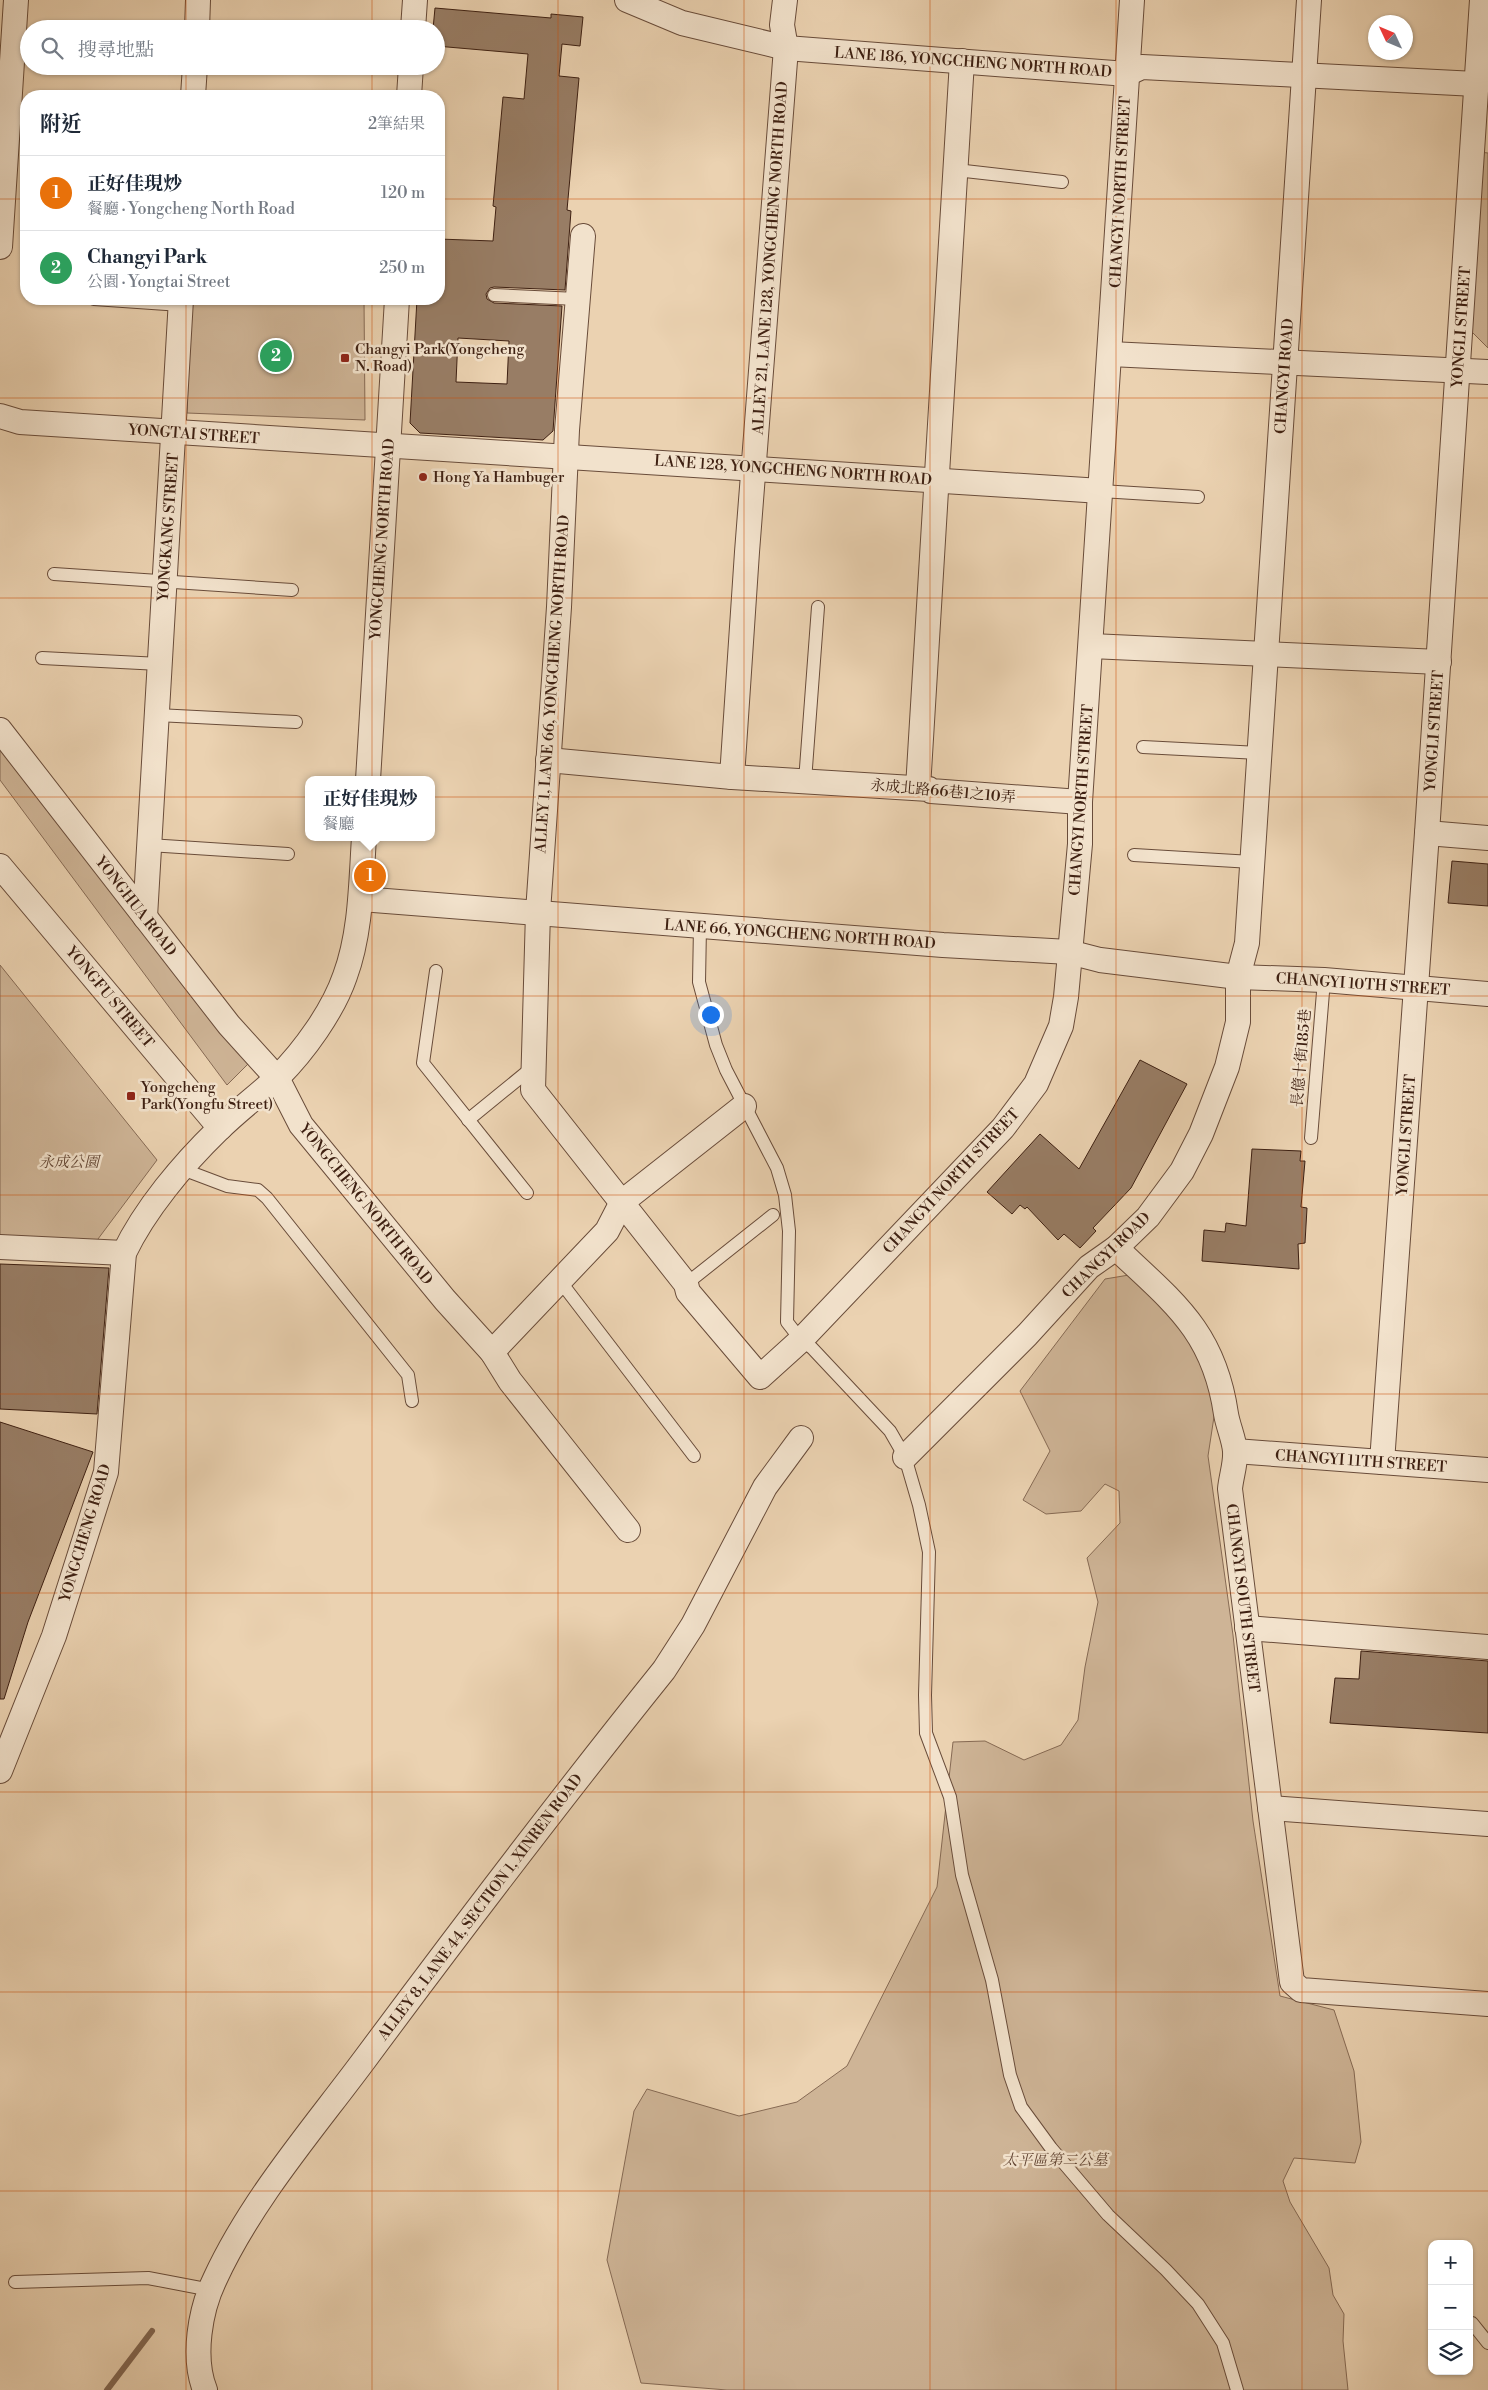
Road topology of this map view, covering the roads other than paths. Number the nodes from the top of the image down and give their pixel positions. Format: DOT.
graph roads {
  1 [pos="16,0"];
  2 [pos="198,0"];
  3 [pos="415,0"];
  4 [pos="627,0"];
  5 [pos="785,0"];
  6 [pos="1132,0"];
  7 [pos="1309,0"];
  8 [pos="1482,0"];
  9 [pos="197,20"];
  10 [pos="414,20"];
  11 [pos="786,48"];
  12 [pos="962,61"];
  13 [pos="1127,74"];
  14 [pos="194,75"];
  15 [pos="410,75"];
  16 [pos="1304,76"];
  17 [pos="1476,84"];
  18 [pos="193,90"];
  19 [pos="409,90"];
  20 [pos="956,170"];
  21 [pos="1062,182"];
  22 [pos="583,236"];
  23 [pos="0,247"];
  24 [pos="494,295"];
  25 [pos="577,299"];
  26 [pos="181,305"];
  27 [pos="397,305"];
  28 [pos="1110,354"];
  29 [pos="1285,361"];
  30 [pos="1458,370"];
  31 [pos="1488,372"];
  32 [pos="0,416"];
  33 [pos="174,433"];
  34 [pos="389,445"];
  35 [pos="566,456"];
  36 [pos="754,468"];
  37 [pos="937,479"];
  38 [pos="1101,491"];
  39 [pos="1198,497"];
  40 [pos="54,574"];
  41 [pos="164,583"];
  42 [pos="292,590"];
  43 [pos="818,607"];
  44 [pos="1091,646"];
  45 [pos="1266,653"];
  46 [pos="42,658"];
  47 [pos="1438,662"];
  48 [pos="160,664"];
  49 [pos="157,715"];
  50 [pos="296,722"];
  51 [pos="0,730"];
  52 [pos="1142,747"];
  53 [pos="1259,753"];
  54 [pos="548,760"];
  55 [pos="368,776"];
  56 [pos="732,777"];
  57 [pos="805,781"];
  58 [pos="918,788"];
  59 [pos="1080,802"];
  60 [pos="1427,833"];
  61 [pos="1488,838"];
  62 [pos="364,841"];
  63 [pos="149,846"];
  64 [pos="288,854"];
  65 [pos="1134,854"];
  66 [pos="1252,862"];
  67 [pos="0,866"];
  68 [pos="360,898"];
  69 [pos="538,912"];
  70 [pos="145,917"];
  71 [pos="700,926"];
  72 [pos="1069,952"];
  73 [pos="436,971"];
  74 [pos="1238,977"];
  75 [pos="1324,980"];
  76 [pos="1415,987"];
  77 [pos="1488,994"];
  78 [pos="534,1067"];
  79 [pos="277,1078"];
  80 [pos="744,1106"];
  81 [pos="468,1120"];
  82 [pos="220,1128"];
  83 [pos="1311,1138"];
  84 [pos="182,1168"];
  85 [pos="527,1193"];
  86 [pos="622,1202"];
  87 [pos="773,1215"];
  88 [pos="0,1246"];
  89 [pos="1116,1248"];
  90 [pos="124,1253"];
  91 [pos="560,1281"];
  92 [pos="686,1284"];
  93 [pos="800,1340"];
  94 [pos="492,1352"];
  95 [pos="760,1377"];
  96 [pos="412,1401"];
  97 [pos="801,1438"];
  98 [pos="1235,1451"];
  99 [pos="694,1456"];
  100 [pos="906,1456"];
  101 [pos="1382,1462"];
  102 [pos="1488,1470"];
  103 [pos="628,1530"];
  104 [pos="1247,1628"];
  105 [pos="1488,1647"];
  106 [pos="0,1772"];
  107 [pos="1270,1808"];
  108 [pos="1488,1824"];
  109 [pos="1488,2004"];
  110 [pos="15,2282"];
  111 [pos="211,2290"];
  112 [pos="1473,2324"];
  113 [pos="1488,2343"];
  114 [pos="205,2390"];
  115 [pos="1237,2390"];
  1 -- 23 [label="street"];
  2 -- 9 [label="street"];
  3 -- 10 [label="street"];
  4 -- 11 [label="street, LANE 186, YONGCHENG NORTH ROAD"];
  5 -- 11 [label="street, ALLEY 21, LANE 128, YONGCHENG NORTH ROAD"];
  6 -- 13 [label="street, CHANGYI NORTH STREET"];
  7 -- 16 [label="street, CHANGYI ROAD"];
  8 -- 17 [label="street, YONGLI STREET"];
  11 -- 12 [label="street, LANE 186, YONGCHENG NORTH ROAD"];
  11 -- 36 [label="street, ALLEY 21, LANE 128, YONGCHENG NORTH ROAD"];
  12 -- 13 [label="street, LANE 186, YONGCHENG NORTH ROAD"];
  12 -- 20 [label="street"];
  13 -- 16 [label="street, LANE 186, YONGCHENG NORTH ROAD"];
  13 -- 28 [label="street, CHANGYI NORTH STREET"];
  14 -- 18 [label="street"];
  15 -- 19 [label="street"];
  16 -- 17 [label="street, LANE 186, YONGCHENG NORTH ROAD"];
  16 -- 29 [label="street, CHANGYI ROAD"];
  17 -- 30 [label="street, YONGLI STREET"];
  20 -- 21 [label="lane"];
  20 -- 37 [label="street"];
  22 -- 25 [label="street, ALLEY 1, LANE 66, YONGCHENG NORTH ROAD"];
  24 -- 25 [label="lane"];
  25 -- 35 [label="street, ALLEY 1, LANE 66, YONGCHENG NORTH ROAD"];
  26 -- 33 [label="street, YONGKANG STREET"];
  27 -- 34 [label="street, YONGCHENG NORTH ROAD"];
  28 -- 29 [label="street"];
  28 -- 38 [label="street, CHANGYI NORTH STREET"];
  29 -- 30 [label="street"];
  29 -- 45 [label="street, CHANGYI ROAD"];
  30 -- 31 [label="street"];
  30 -- 47 [label="street, YONGLI STREET"];
  32 -- 33 [label="street, YONGTAI STREET"];
  33 -- 34 [label="street, YONGTAI STREET"];
  33 -- 41 [label="street, YONGKANG STREET"];
  34 -- 35 [label="street, LANE 128, YONGCHENG NORTH ROAD"];
  34 -- 55 [label="street, YONGCHENG NORTH ROAD"];
  35 -- 36 [label="street, LANE 128, YONGCHENG NORTH ROAD"];
  35 -- 54 [label="street, ALLEY 1, LANE 66, YONGCHENG NORTH ROAD"];
  36 -- 37 [label="street, LANE 128, YONGCHENG NORTH ROAD"];
  36 -- 56 [label="street, ALLEY 21, LANE 128, YONGCHENG NORTH ROAD"];
  37 -- 38 [label="street, LANE 128, YONGCHENG NORTH ROAD"];
  37 -- 58 [label="street"];
  38 -- 39 [label="lane, LANE 128, YONGCHENG NORTH ROAD"];
  38 -- 44 [label="street, CHANGYI NORTH STREET"];
  40 -- 41 [label="lane"];
  41 -- 42 [label="lane"];
  41 -- 48 [label="street, YONGKANG STREET"];
  43 -- 57 [label="lane"];
  44 -- 45 [label="street"];
  44 -- 59 [label="street, CHANGYI NORTH STREET"];
  45 -- 47 [label="street"];
  45 -- 53 [label="street, CHANGYI ROAD"];
  46 -- 48 [label="lane"];
  47 -- 60 [label="street, YONGLI STREET"];
  48 -- 49 [label="street, YONGKANG STREET"];
  49 -- 50 [label="lane"];
  49 -- 63 [label="street, YONGKANG STREET"];
  51 -- 70 [label="street, YONGHUA ROAD"];
  52 -- 53 [label="lane"];
  53 -- 66 [label="street, CHANGYI ROAD"];
  54 -- 56 [label="street, 永成北路66巷1之10弄"];
  54 -- 69 [label="street, ALLEY 1, LANE 66, YONGCHENG NORTH ROAD"];
  56 -- 57 [label="street, 永成北路66巷1之10弄"];
  57 -- 58 [label="street, 永成北路66巷1之10弄"];
  58 -- 59 [label="street, 永成北路66巷1之10弄"];
  59 -- 72 [label="street, CHANGYI NORTH STREET"];
  60 -- 61 [label="street"];
  60 -- 76 [label="street, YONGLI STREET"];
  62 -- 68 [label="street"];
  63 -- 64 [label="lane"];
  63 -- 70 [label="street, YONGKANG STREET"];
  65 -- 66 [label="lane"];
  66 -- 74 [label="street, CHANGYI ROAD"];
  67 -- 82 [label="street, YONGFU STREET"];
  68 -- 69 [label="street, LANE 66, YONGCHENG NORTH ROAD"];
  68 -- 79 [label="street"];
  69 -- 71 [label="street, LANE 66, YONGCHENG NORTH ROAD"];
  69 -- 78 [label="street, ALLEY 1, LANE 66, YONGCHENG NORTH ROAD"];
  70 -- 79 [label="street, YONGHUA ROAD"];
  71 -- 72 [label="street, LANE 66, YONGCHENG NORTH ROAD"];
  71 -- 80 [label="lane"];
  72 -- 74 [label="street, LANE 66, YONGCHENG NORTH ROAD"];
  72 -- 93 [label="street, CHANGYI NORTH STREET"];
  73 -- 81 [label="lane"];
  74 -- 75 [label="street, CHANGYI 10TH STREET"];
  74 -- 89 [label="street, CHANGYI ROAD"];
  75 -- 76 [label="street, CHANGYI 10TH STREET"];
  75 -- 83 [label="lane, 長億十街185巷"];
  76 -- 77 [label="street, CHANGYI 10TH STREET"];
  76 -- 101 [label="street, YONGLI STREET"];
  78 -- 81 [label="lane"];
  78 -- 86 [label="street, ALLEY 1, LANE 66, YONGCHENG NORTH ROAD"];
  79 -- 82 [label="street, YONGCHENG ROAD"];
  79 -- 94 [label="street, YONGCHENG NORTH ROAD"];
  80 -- 86 [label="street"];
  80 -- 93 [label="lane"];
  81 -- 85 [label="lane"];
  82 -- 84 [label="street, YONGCHENG ROAD"];
  84 -- 90 [label="street, YONGCHENG ROAD"];
  84 -- 96 [label="lane"];
  86 -- 91 [label="street"];
  86 -- 92 [label="street, ALLEY 1, LANE 66, YONGCHENG NORTH ROAD"];
  87 -- 92 [label="lane"];
  88 -- 90 [label="street"];
  89 -- 98 [label="street, CHANGYI SOUTH STREET"];
  89 -- 100 [label="street, CHANGYI ROAD"];
  90 -- 106 [label="street, YONGCHENG ROAD"];
  91 -- 94 [label="street"];
  91 -- 99 [label="lane"];
  92 -- 95 [label="street, ALLEY 1, LANE 66, YONGCHENG NORTH ROAD"];
  93 -- 95 [label="street, CHANGYI NORTH STREET"];
  93 -- 100 [label="lane"];
  94 -- 103 [label="street, YONGCHENG NORTH ROAD"];
  97 -- 111 [label="street, ALLEY 8, LANE 44, SECTION 1, XINREN ROAD"];
  98 -- 101 [label="street, CHANGYI 11TH STREET"];
  98 -- 104 [label="street, CHANGYI SOUTH STREET"];
  100 -- 115 [label="lane"];
  101 -- 102 [label="street, CHANGYI 11TH STREET"];
  104 -- 105 [label="street"];
  104 -- 107 [label="street, CHANGYI SOUTH STREET"];
  107 -- 108 [label="street"];
  107 -- 109 [label="street, CHANGYI SOUTH STREET"];
  110 -- 111 [label="lane"];
  111 -- 114 [label="street, ALLEY 8, LANE 44, SECTION 1, XINREN ROAD"];
  112 -- 113 [label="lane"];
}
